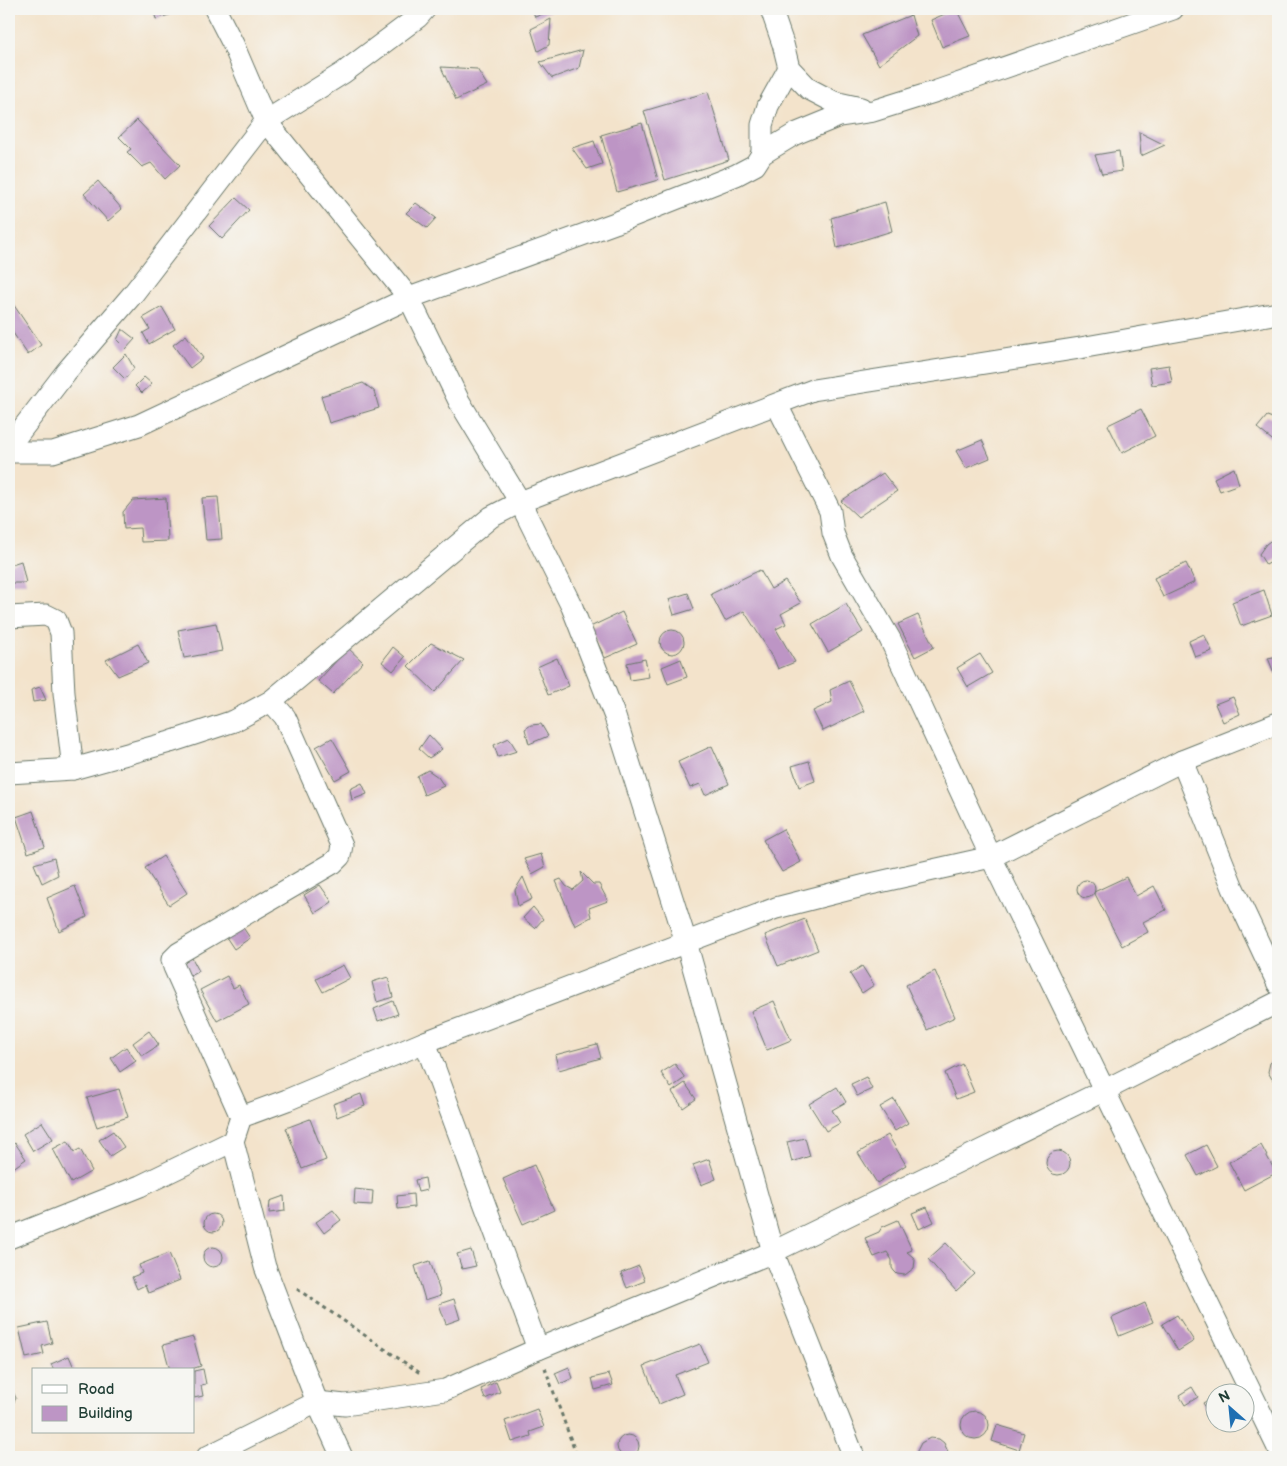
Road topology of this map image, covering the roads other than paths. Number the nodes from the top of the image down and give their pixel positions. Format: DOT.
graph roads {
  1 [pos="215,9"];
  2 [pos="425,9"];
  3 [pos="771,9"];
  4 [pos="1173,9"];
  5 [pos="789,68"];
  6 [pos="873,111"];
  7 [pos="266,121"];
  8 [pos="762,154"];
  9 [pos="409,298"];
  10 [pos="1278,314"];
  11 [pos="777,405"];
  12 [pos="9,446"];
  13 [pos="9,452"];
  14 [pos="520,502"];
  15 [pos="9,617"];
  16 [pos="271,701"];
  17 [pos="1278,723"];
  18 [pos="1182,761"];
  19 [pos="73,769"];
  20 [pos="9,773"];
  21 [pos="991,857"];
  22 [pos="686,942"];
  23 [pos="1278,984"];
  24 [pos="1278,1002"];
  25 [pos="425,1042"];
  26 [pos="1105,1090"];
  27 [pos="241,1117"];
  28 [pos="233,1141"];
  29 [pos="9,1238"];
  30 [pos="773,1252"];
  31 [pos="538,1349"];
  32 [pos="317,1402"];
  33 [pos="1278,1448"];
  34 [pos="207,1457"];
  35 [pos="342,1457"];
  36 [pos="854,1457"];
  1 -- 7 [label="street"];
  2 -- 7 [label="street"];
  3 -- 5 [label="street"];
  4 -- 6 [label="street"];
  5 -- 6 [label="street"];
  5 -- 8 [label="street"];
  6 -- 8 [label="street"];
  7 -- 9 [label="street"];
  7 -- 12 [label="street"];
  8 -- 9 [label="street"];
  9 -- 13 [label="street"];
  9 -- 14 [label="street"];
  10 -- 11 [label="street"];
  11 -- 14 [label="street"];
  11 -- 21 [label="street"];
  14 -- 16 [label="street"];
  14 -- 22 [label="street"];
  15 -- 19 [label="street"];
  16 -- 19 [label="street"];
  16 -- 27 [label="street"];
  17 -- 18 [label="street"];
  18 -- 21 [label="street"];
  18 -- 23 [label="street"];
  19 -- 20 [label="street"];
  21 -- 22 [label="street"];
  21 -- 26 [label="street"];
  22 -- 25 [label="street"];
  22 -- 30 [label="street"];
  24 -- 26 [label="street"];
  25 -- 27 [label="street"];
  25 -- 31 [label="street"];
  26 -- 30 [label="street"];
  26 -- 33 [label="street"];
  27 -- 28 [label="street"];
  28 -- 29 [label="street"];
  28 -- 32 [label="street"];
  30 -- 31 [label="street"];
  30 -- 36 [label="street"];
  31 -- 32 [label="street"];
  32 -- 34 [label="street"];
  32 -- 35 [label="street"];
}
